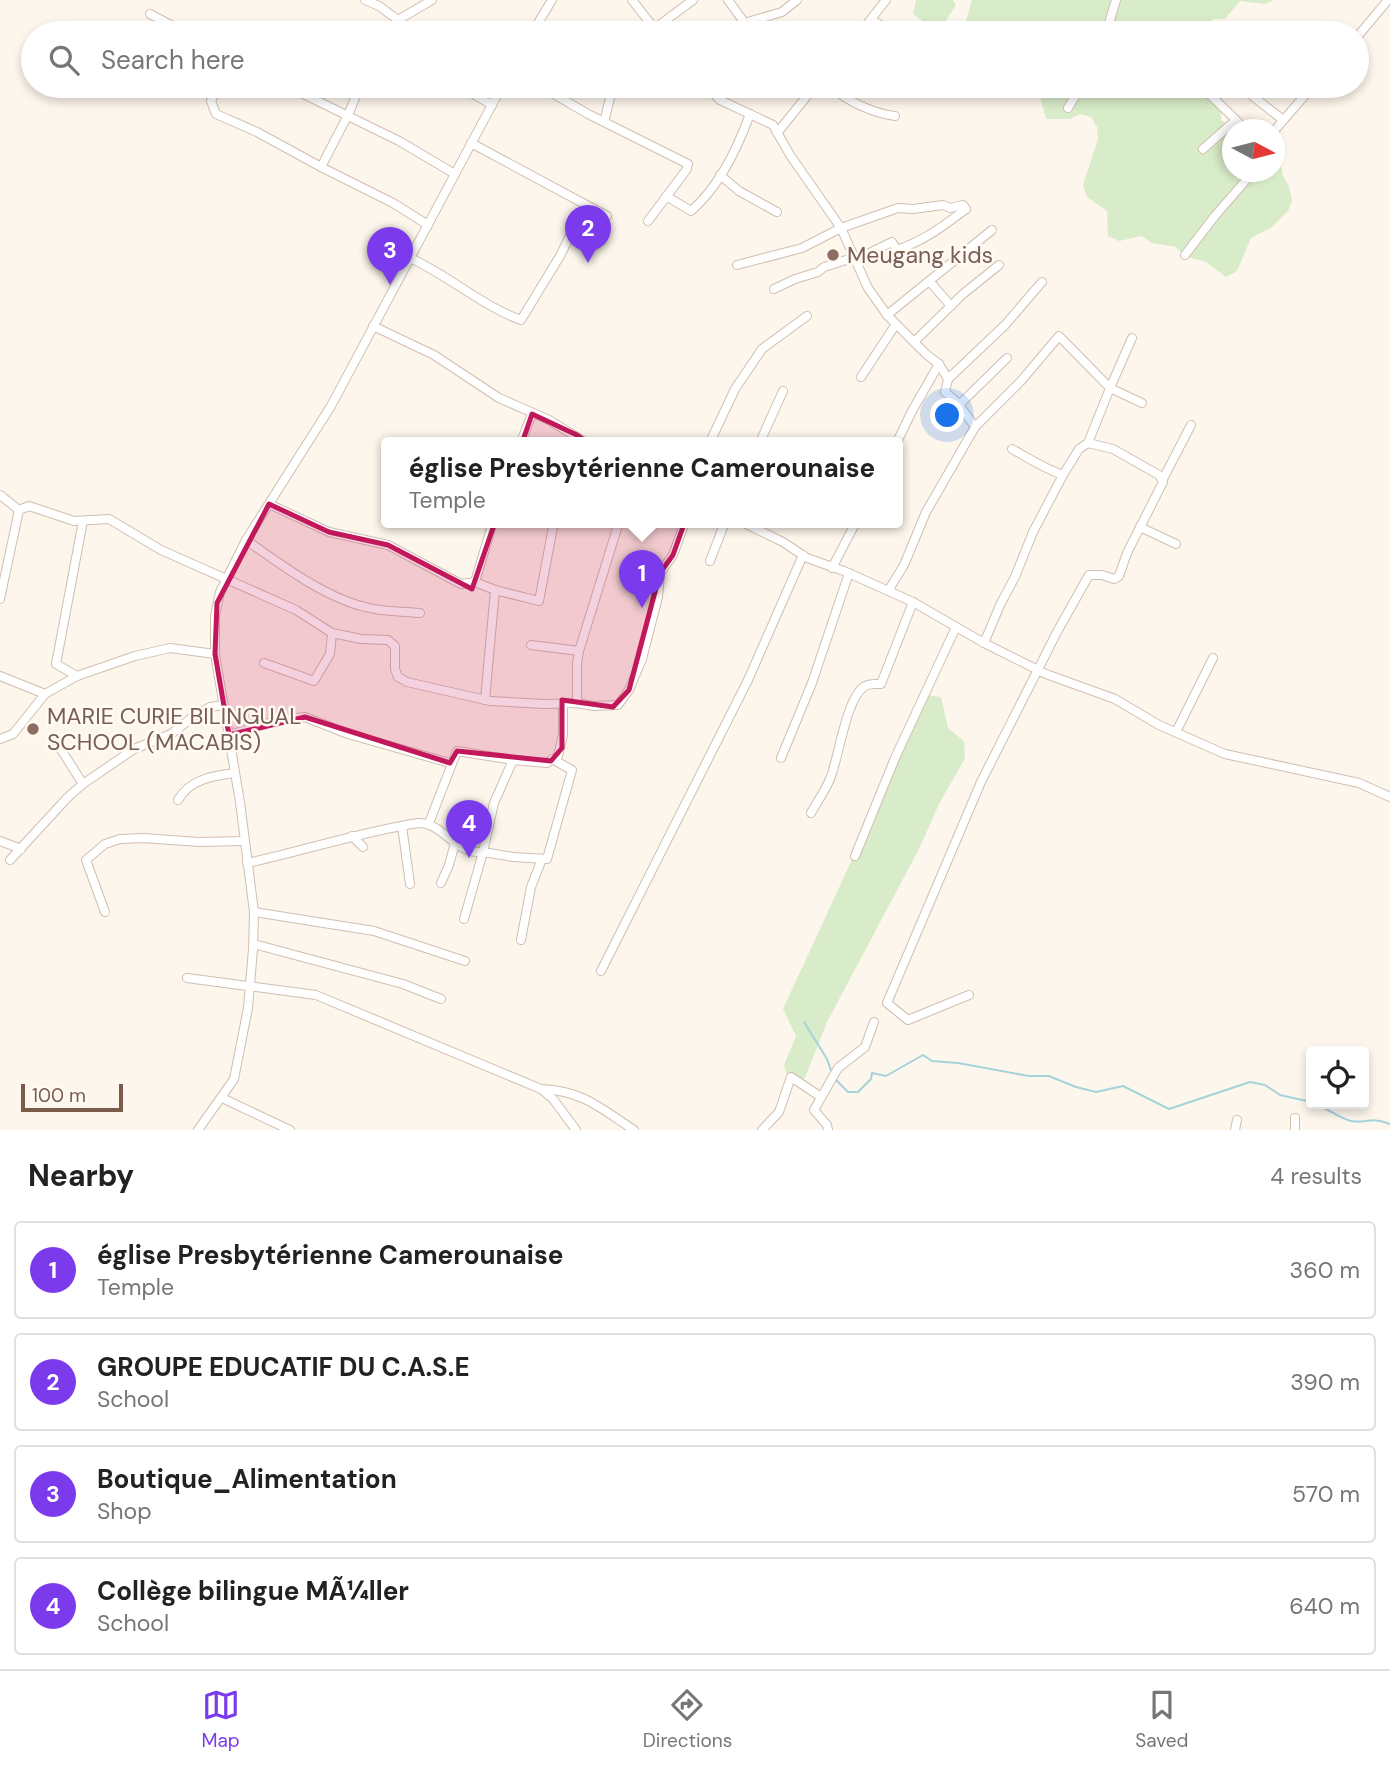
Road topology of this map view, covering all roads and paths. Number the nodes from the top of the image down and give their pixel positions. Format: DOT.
graph roads {
  1 [pos="365,0"];
  2 [pos="432,0"];
  3 [pos="552,0"];
  4 [pos="632,0"];
  5 [pos="693,0"];
  6 [pos="728,0"];
  7 [pos="797,0"];
  8 [pos="886,0"];
  9 [pos="1116,0"];
  10 [pos="1388,0"];
  11 [pos="150,14"];
  12 [pos="398,20"];
  13 [pos="872,20"];
  14 [pos="163,21"];
  15 [pos="539,21"];
  16 [pos="648,21"];
  17 [pos="668,21"];
  18 [pos="743,21"];
  19 [pos="751,21"];
  20 [pos="1110,21"];
  21 [pos="1369,23"];
  22 [pos="212,98"];
  23 [pos="312,98"];
  24 [pos="355,98"];
  25 [pos="480,98"];
  26 [pos="496,98"];
  27 [pos="561,98"];
  28 [pos="610,98"];
  29 [pos="718,98"];
  30 [pos="806,98"];
  31 [pos="847,98"];
  32 [pos="1074,98"];
  33 [pos="1213,98"];
  34 [pos="1255,98"];
  35 [pos="1302,98"];
  36 [pos="492,105"];
  37 [pos="1068,108"];
  38 [pos="751,114"];
  39 [pos="348,115"];
  40 [pos="895,116"];
  41 [pos="1235,119"];
  42 [pos="1282,119"];
  43 [pos="1284,119"];
  44 [pos="604,122"];
  45 [pos="1222,132"];
  46 [pos="776,133"];
  47 [pos="471,143"];
  48 [pos="1203,149"];
  49 [pos="321,167"];
  50 [pos="455,174"];
  51 [pos="720,175"];
  52 [pos="1244,182"];
  53 [pos="666,196"];
  54 [pos="585,205"];
  55 [pos="777,212"];
  56 [pos="607,216"];
  57 [pos="648,221"];
  58 [pos="428,225"];
  59 [pos="841,228"];
  60 [pos="992,230"];
  61 [pos="1185,255"];
  62 [pos="410,258"];
  63 [pos="855,260"];
  64 [pos="737,265"];
  65 [pos="999,265"];
  66 [pos="930,282"];
  67 [pos="1042,282"];
  68 [pos="774,289"];
  69 [pos="951,306"];
  70 [pos="887,315"];
  71 [pos="807,316"];
  72 [pos="896,324"];
  73 [pos="373,326"];
  74 [pos="1132,338"];
  75 [pos="914,342"];
  76 [pos="1007,358"];
  77 [pos="939,364"];
  78 [pos="861,377"];
  79 [pos="948,379"];
  80 [pos="1110,388"];
  81 [pos="783,391"];
  82 [pos="1142,402"];
  83 [pos="959,405"];
  84 [pos="532,414"];
  85 [pos="1191,425"];
  86 [pos="975,427"];
  87 [pos="570,432"];
  88 [pos="523,437"];
  89 [pos="569,437"];
  90 [pos="578,437"];
  91 [pos="712,437"];
  92 [pos="762,437"];
  93 [pos="899,437"];
  94 [pos="1088,443"];
  95 [pos="1012,449"];
  96 [pos="1063,475"];
  97 [pos="1163,479"];
  98 [pos="0,495"];
  99 [pos="269,504"];
  100 [pos="19,510"];
  101 [pos="83,521"];
  102 [pos="1140,527"];
  103 [pos="491,528"];
  104 [pos="553,528"];
  105 [pos="617,528"];
  106 [pos="683,528"];
  107 [pos="723,528"];
  108 [pos="753,528"];
  109 [pos="853,528"];
  110 [pos="246,540"];
  111 [pos="1175,544"];
  112 [pos="803,555"];
  113 [pos="710,561"];
  114 [pos="832,568"];
  115 [pos="849,573"];
  116 [pos="225,579"];
  117 [pos="475,582"];
  118 [pos="495,590"];
  119 [pos="888,592"];
  120 [pos="0,599"];
  121 [pos="913,602"];
  122 [pos="420,613"];
  123 [pos="956,627"];
  124 [pos="332,632"];
  125 [pos="984,643"];
  126 [pos="531,645"];
  127 [pos="579,651"];
  128 [pos="215,654"];
  129 [pos="1213,658"];
  130 [pos="264,663"];
  131 [pos="1037,670"];
  132 [pos="77,676"];
  133 [pos="0,677"];
  134 [pos="45,694"];
  135 [pos="485,700"];
  136 [pos="578,703"];
  137 [pos="563,704"];
  138 [pos="224,705"];
  139 [pos="1176,732"];
  140 [pos="229,734"];
  141 [pos="0,739"];
  142 [pos="55,740"];
  143 [pos="781,758"];
  144 [pos="552,759"];
  145 [pos="513,760"];
  146 [pos="450,763"];
  147 [pos="235,773"];
  148 [pos="83,784"];
  149 [pos="1390,797"];
  150 [pos="178,800"];
  151 [pos="811,813"];
  152 [pos="429,823"];
  153 [pos="402,826"];
  154 [pos="352,836"];
  155 [pos="0,841"];
  156 [pos="245,841"];
  157 [pos="455,843"];
  158 [pos="363,847"];
  159 [pos="21,849"];
  160 [pos="483,852"];
  161 [pos="855,856"];
  162 [pos="542,859"];
  163 [pos="10,860"];
  164 [pos="247,863"];
  165 [pos="441,883"];
  166 [pos="410,884"];
  167 [pos="104,912"];
  168 [pos="254,912"];
  169 [pos="464,919"];
  170 [pos="521,940"];
  171 [pos="254,944"];
  172 [pos="465,961"];
  173 [pos="601,971"];
  174 [pos="187,978"];
  175 [pos="249,988"];
  176 [pos="969,995"];
  177 [pos="441,999"];
  178 [pos="874,1022"];
  179 [pos="541,1088"];
  180 [pos="821,1097"];
  181 [pos="222,1098"];
  182 [pos="1295,1118"];
  183 [pos="1237,1120"];
  184 [pos="199,1130"];
  185 [pos="290,1130"];
  186 [pos="576,1130"];
  187 [pos="634,1130"];
  188 [pos="762,1130"];
  189 [pos="828,1130"];
  190 [pos="1235,1130"];
  191 [pos="1295,1130"];
  1 -- 12 [label="street"];
  2 -- 12 [label="street"];
  3 -- 15 [label="street"];
  4 -- 16 [label="street"];
  5 -- 17 [label="street"];
  6 -- 18 [label="street"];
  7 -- 19 [label="street"];
  8 -- 13 [label="street"];
  9 -- 20 [label="street"];
  10 -- 21 [label="street"];
  11 -- 14 [label="street"];
  22 -- 49 [label="street"];
  23 -- 39 [label="street"];
  24 -- 39 [label="street"];
  25 -- 36 [label="street"];
  26 -- 36 [label="street"];
  27 -- 44 [label="street"];
  28 -- 44 [label="street"];
  29 -- 38 [label="street"];
  30 -- 46 [label="street"];
  31 -- 40 [label="street"];
  32 -- 37 [label="street"];
  33 -- 41 [label="street"];
  34 -- 42 [label="street"];
  35 -- 43 [label="street"];
  36 -- 47 [label="street"];
  38 -- 46 [label="street"];
  38 -- 51 [label="street"];
  39 -- 49 [label="street"];
  39 -- 50 [label="street"];
  44 -- 53 [label="street"];
  45 -- 48 [label="street"];
  46 -- 59 [label="street"];
  47 -- 50 [label="street"];
  47 -- 54 [label="street"];
  49 -- 58 [label="street"];
  50 -- 58 [label="street"];
  51 -- 53 [label="street"];
  51 -- 55 [label="street"];
  52 -- 61 [label="street"];
  53 -- 57 [label="street"];
  54 -- 56 [label="street"];
  54 -- 62 [label="street"];
  58 -- 62 [label="street"];
  59 -- 63 [label="street"];
  59 -- 63 [label="street"];
  59 -- 64 [label="street"];
  60 -- 66 [label="street"];
  62 -- 73 [label="street"];
  63 -- 68 [label="street"];
  63 -- 70 [label="street"];
  65 -- 69 [label="street"];
  66 -- 69 [label="street"];
  66 -- 70 [label="street"];
  67 -- 79 [label="street"];
  69 -- 75 [label="street"];
  70 -- 72 [label="street"];
  71 -- 91 [label="street"];
  72 -- 75 [label="street"];
  72 -- 78 [label="street"];
  73 -- 84 [label="street"];
  73 -- 99 [label="street"];
  74 -- 80 [label="street"];
  75 -- 77 [label="street"];
  76 -- 83 [label="street"];
  77 -- 79 [label="street"];
  77 -- 93 [label="street"];
  79 -- 83 [label="street"];
  80 -- 82 [label="street"];
  80 -- 86 [label="street"];
  80 -- 94 [label="street"];
  81 -- 92 [label="street"];
  83 -- 86 [label="street"];
  84 -- 87 [label="street"];
  84 -- 88 [label="street"];
  85 -- 97 [label="street"];
  86 -- 119 [label="street"];
  87 -- 89 [label="street"];
  87 -- 90 [label="street"];
  94 -- 96 [label="street"];
  94 -- 97 [label="street"];
  95 -- 96 [label="street"];
  96 -- 125 [label="street"];
  97 -- 102 [label="street"];
  98 -- 100 [label="street"];
  99 -- 110 [label="street"];
  99 -- 117 [label="street"];
  100 -- 101 [label="street"];
  100 -- 120 [label="street"];
  101 -- 116 [label="street"];
  101 -- 132 [label="street"];
  102 -- 111 [label="street"];
  102 -- 131 [label="street"];
  103 -- 117 [label="street"];
  104 -- 118 [label="street"];
  105 -- 127 [label="street"];
  106 -- 136 [label="street"];
  107 -- 113 [label="street"];
  108 -- 112 [label="street"];
  109 -- 114 [label="street"];
  110 -- 116 [label="street"];
  110 -- 122 [label="street"];
  112 -- 114 [label="street"];
  112 -- 173 [label="street"];
  114 -- 115 [label="street"];
  115 -- 119 [label="street"];
  115 -- 143 [label="street"];
  116 -- 124 [label="street"];
  116 -- 128 [label="street"];
  117 -- 118 [label="street"];
  118 -- 135 [label="street"];
  119 -- 121 [label="street"];
  121 -- 123 [label="street"];
  121 -- 151 [label="street"];
  123 -- 125 [label="street"];
  123 -- 161 [label="street"];
  124 -- 130 [label="street"];
  124 -- 135 [label="street"];
  125 -- 131 [label="street"];
  126 -- 127 [label="street"];
  127 -- 136 [label="street"];
  128 -- 132 [label="street"];
  128 -- 138 [label="street"];
  129 -- 139 [label="street"];
  131 -- 139 [label="street"];
  131 -- 176 [label="street"];
  132 -- 134 [label="street"];
  133 -- 134 [label="street"];
  134 -- 141 [label="street"];
  135 -- 137 [label="street"];
  136 -- 137 [label="street"];
  137 -- 144 [label="street"];
  138 -- 140 [label="street"];
  138 -- 148 [label="street"];
  139 -- 149 [label="street"];
  140 -- 146 [label="street"];
  140 -- 147 [label="street"];
  142 -- 148 [label="street"];
  144 -- 145 [label="street"];
  144 -- 162 [label="street"];
  145 -- 146 [label="street"];
  145 -- 160 [label="street"];
  146 -- 152 [label="street"];
  147 -- 150 [label="street"];
  147 -- 156 [label="street"];
  148 -- 159 [label="street"];
  152 -- 153 [label="street"];
  152 -- 157 [label="street"];
  153 -- 154 [label="street"];
  153 -- 166 [label="street"];
  154 -- 158 [label="street"];
  154 -- 164 [label="street"];
  155 -- 159 [label="street"];
  156 -- 164 [label="street"];
  156 -- 167 [label="street"];
  157 -- 160 [label="street"];
  157 -- 165 [label="street"];
  159 -- 163 [label="street"];
  160 -- 162 [label="street"];
  160 -- 169 [label="street"];
  162 -- 170 [label="street"];
  164 -- 168 [label="street"];
  168 -- 171 [label="street"];
  168 -- 172 [label="street"];
  171 -- 175 [label="street"];
  171 -- 177 [label="street"];
  174 -- 175 [label="street"];
  175 -- 179 [label="street"];
  175 -- 181 [label="street"];
  178 -- 180 [label="street"];
  179 -- 186 [label="street"];
  179 -- 187 [label="street"];
  180 -- 188 [label="street"];
  180 -- 189 [label="street"];
  181 -- 184 [label="street"];
  181 -- 185 [label="street"];
  182 -- 191 [label="street"];
  183 -- 190 [label="street"];
}
